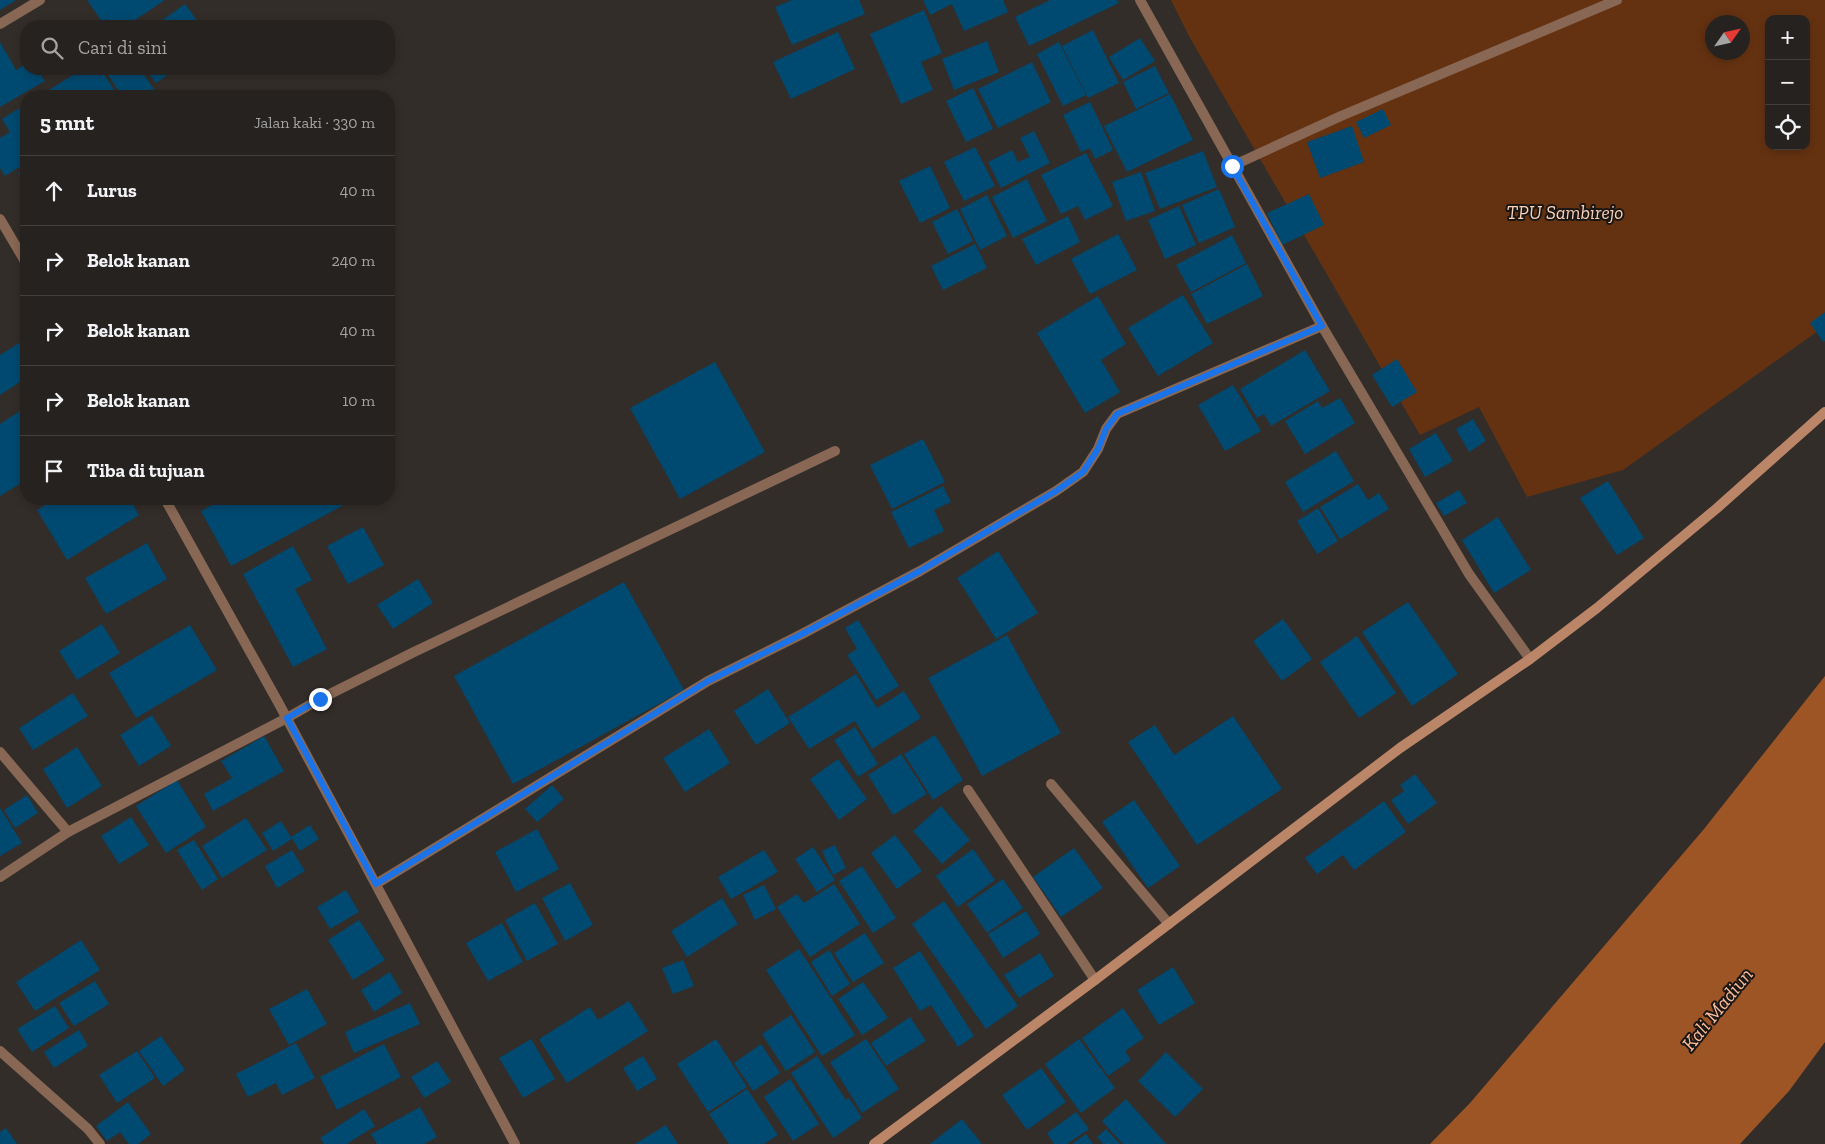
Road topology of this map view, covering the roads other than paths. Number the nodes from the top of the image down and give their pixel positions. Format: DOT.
graph roads {
  1 [pos="40,0"];
  2 [pos="1140,0"];
  3 [pos="1617,0"];
  4 [pos="0,24"];
  5 [pos="1232,166"];
  6 [pos="0,219"];
  7 [pos="20,253"];
  8 [pos="1322,326"];
  9 [pos="1825,412"];
  10 [pos="834,451"];
  11 [pos="168,505"];
  12 [pos="1530,659"];
  13 [pos="287,718"];
  14 [pos="0,752"];
  15 [pos="1051,784"];
  16 [pos="968,790"];
  17 [pos="68,832"];
  18 [pos="0,877"];
  19 [pos="376,884"];
  20 [pos="1168,924"];
  21 [pos="1095,980"];
  22 [pos="0,1051"];
  23 [pos="100,1144"];
  24 [pos="515,1144"];
  25 [pos="874,1144"];
  1 -- 4 [label="street"];
  2 -- 5 [label="street"];
  3 -- 5 [label="street"];
  5 -- 8 [label="street"];
  6 -- 7 [label="street"];
  8 -- 12 [label="street"];
  8 -- 19 [label="street"];
  9 -- 12 [label="main road"];
  10 -- 13 [label="street"];
  11 -- 13 [label="street"];
  12 -- 20 [label="main road"];
  13 -- 17 [label="street"];
  13 -- 19 [label="street"];
  14 -- 17 [label="street"];
  15 -- 20 [label="street"];
  16 -- 21 [label="street"];
  17 -- 18 [label="street"];
  19 -- 24 [label="street"];
  20 -- 21 [label="main road"];
  21 -- 25 [label="main road"];
  22 -- 23 [label="street"];
}
